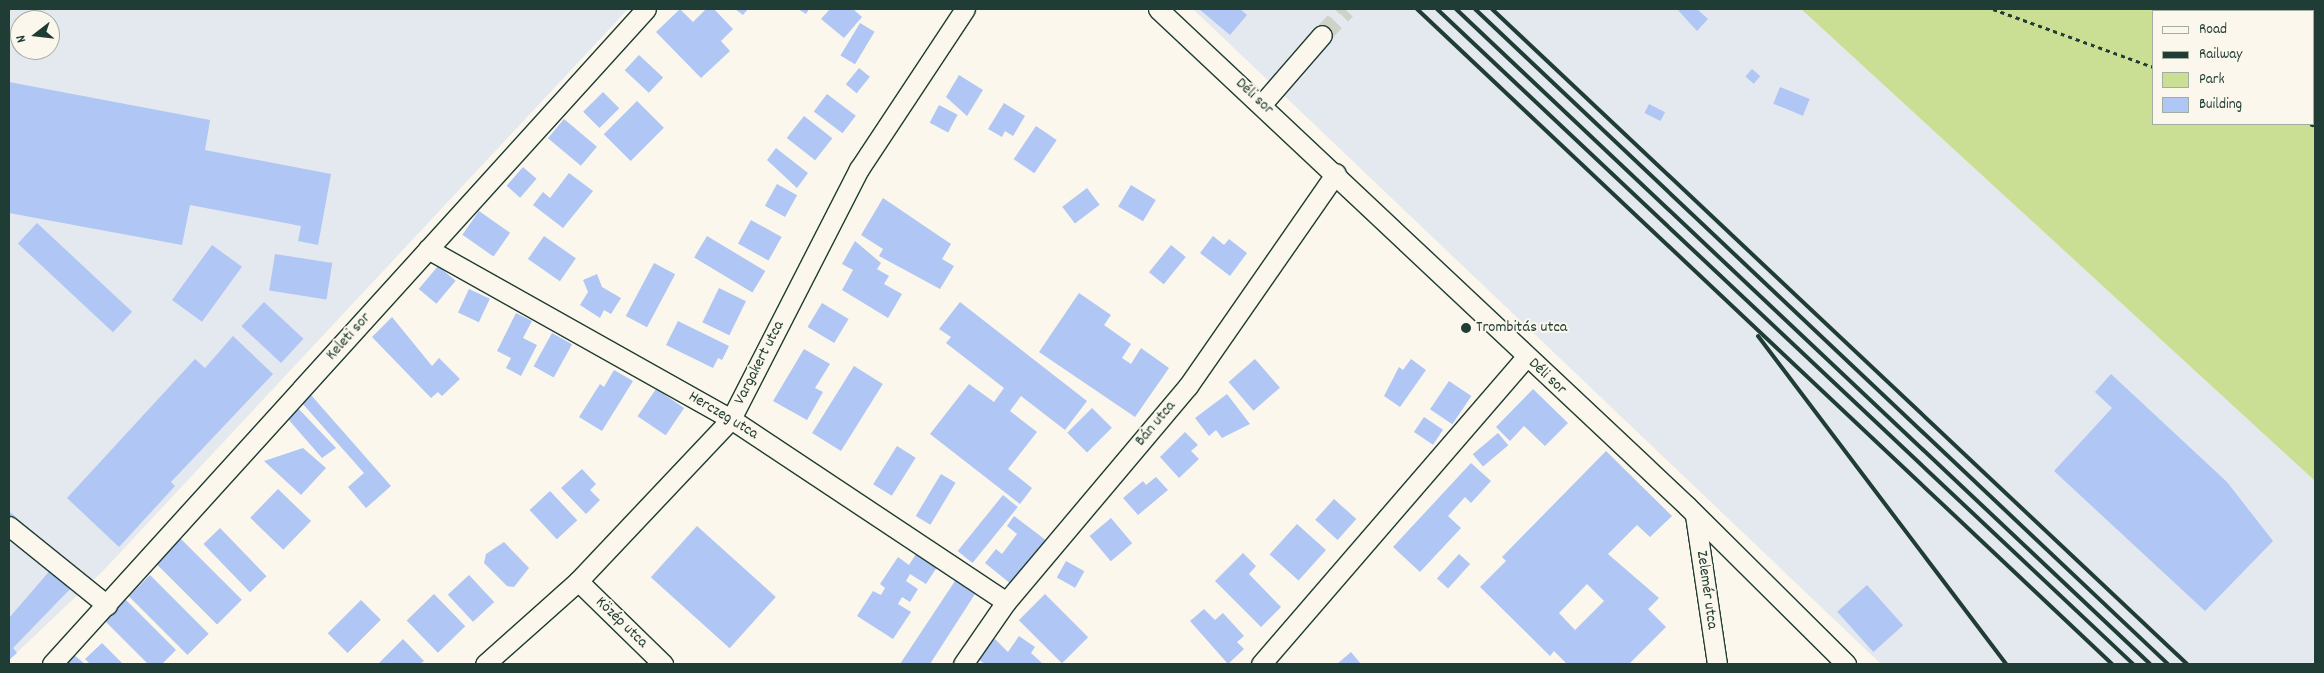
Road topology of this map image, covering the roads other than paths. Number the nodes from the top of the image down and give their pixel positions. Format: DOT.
graph roads {
  1 [pos="646,9"];
  2 [pos="965,9"];
  3 [pos="1158,9"];
  4 [pos="1322,35"];
  5 [pos="1262,104"];
  6 [pos="1336,173"];
  7 [pos="428,250"];
  8 [pos="1526,357"];
  9 [pos="731,419"];
  10 [pos="1695,515"];
  11 [pos="9,526"];
  12 [pos="578,581"];
  13 [pos="1006,602"];
  14 [pos="106,604"];
  15 [pos="52,664"];
  16 [pos="485,664"];
  17 [pos="663,664"];
  18 [pos="963,664"];
  19 [pos="1261,664"];
  20 [pos="1717,664"];
  21 [pos="1846,664"];
  1 -- 7 [label="street, Keleti sor"];
  2 -- 9 [label="street, Vargakert utca"];
  3 -- 5 [label="street, Déli sor"];
  4 -- 5 [label="street"];
  5 -- 6 [label="street, Déli sor"];
  6 -- 8 [label="street, Déli sor"];
  6 -- 13 [label="street, Bán utca"];
  7 -- 9 [label="street, Herczeg utca"];
  7 -- 14 [label="street, Keleti sor"];
  8 -- 10 [label="street, Déli sor"];
  8 -- 19 [label="street"];
  9 -- 12 [label="street, Vargakert utca"];
  9 -- 13 [label="street, Herczeg utca"];
  10 -- 20 [label="street, Zelemér utca"];
  10 -- 21 [label="street, Déli sor"];
  11 -- 14 [label="street"];
  12 -- 16 [label="street, Vargakert utca"];
  12 -- 17 [label="street, Közép utca"];
  13 -- 18 [label="street, Bán utca"];
  14 -- 15 [label="street, Keleti sor"];
}
